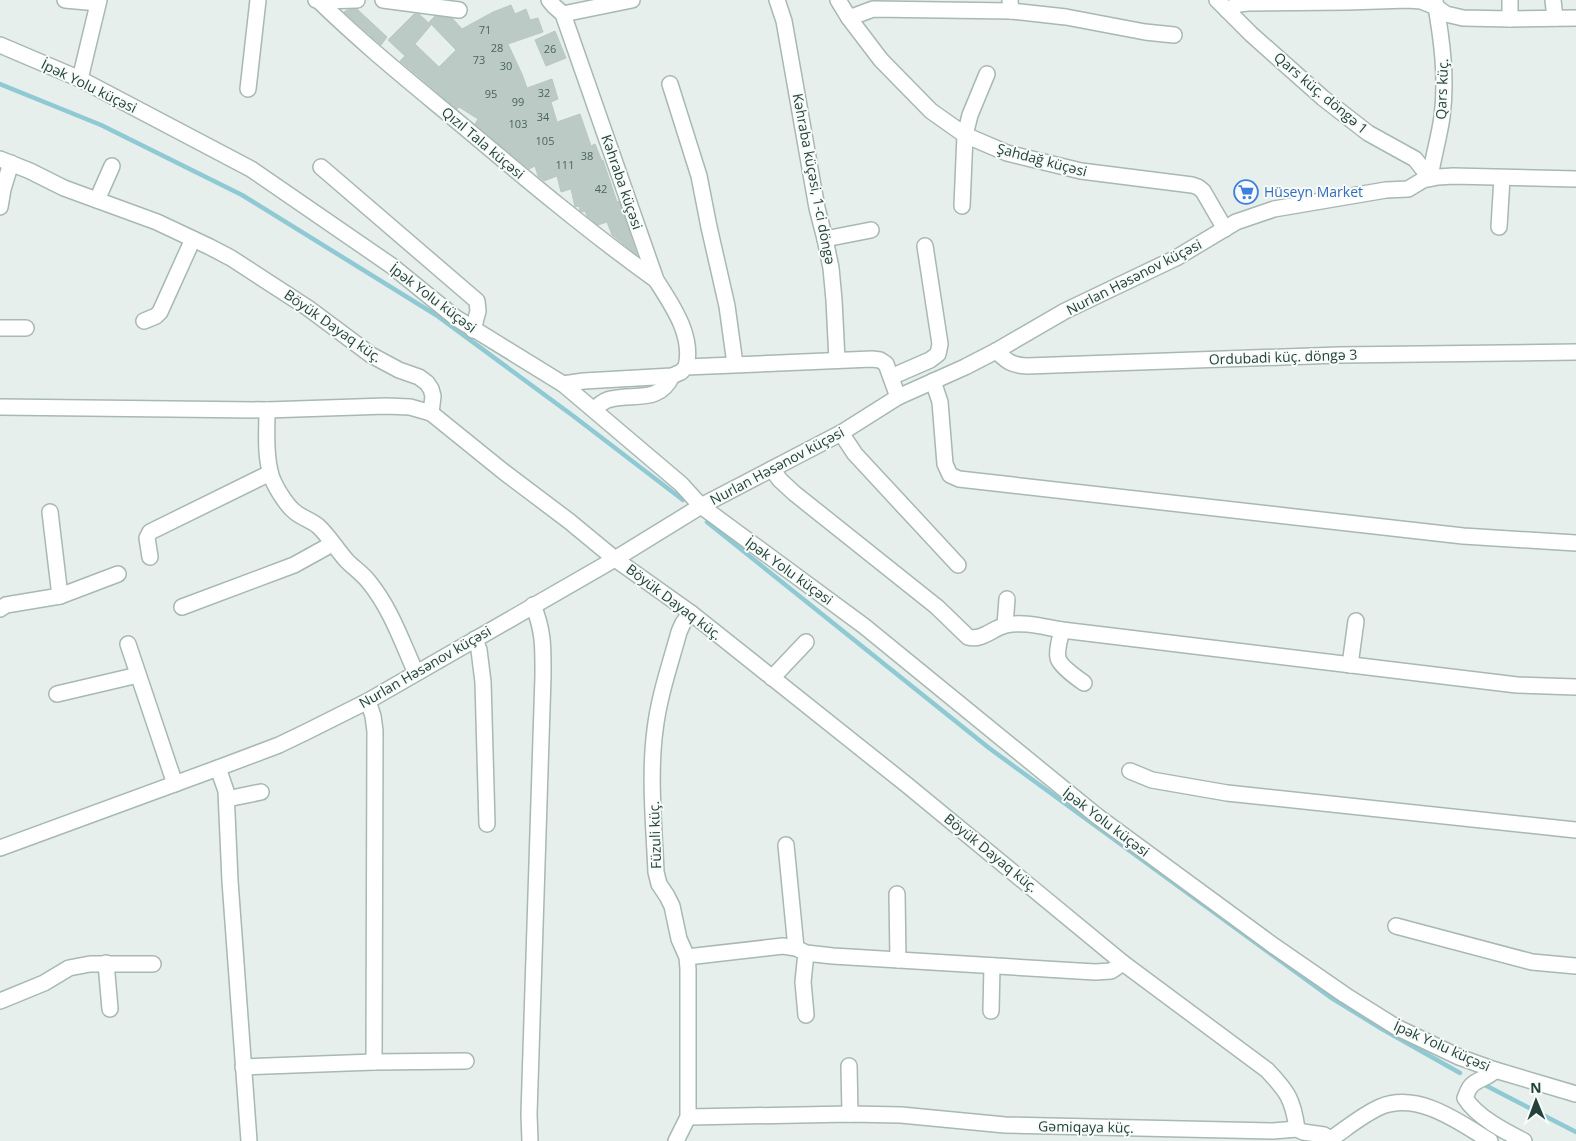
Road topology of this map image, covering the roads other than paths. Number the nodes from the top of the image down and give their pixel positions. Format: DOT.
graph roads {
  1 [pos="65,0"];
  2 [pos="258,0"];
  3 [pos="357,0"];
  4 [pos="382,0"];
  5 [pos="549,0"];
  6 [pos="631,0"];
  7 [pos="777,0"];
  8 [pos="838,0"];
  9 [pos="1510,0"];
  10 [pos="1553,0"];
  11 [pos="318,1"];
  12 [pos="1348,1"];
  13 [pos="98,2"];
  14 [pos="1436,4"];
  15 [pos="1222,5"];
  16 [pos="1011,6"];
  17 [pos="459,10"];
  18 [pos="563,14"];
  19 [pos="849,18"];
  20 [pos="1555,18"];
  21 [pos="1576,18"];
  22 [pos="1510,19"];
  23 [pos="1174,35"];
  24 [pos="0,45"];
  25 [pos="987,74"];
  26 [pos="80,79"];
  27 [pos="670,84"];
  28 [pos="248,90"];
  29 [pos="965,135"];
  30 [pos="6,161"];
  31 [pos="112,166"];
  32 [pos="321,166"];
  33 [pos="1430,178"];
  34 [pos="1502,178"];
  35 [pos="1576,179"];
  36 [pos="97,200"];
  37 [pos="962,206"];
  38 [pos="0,207"];
  39 [pos="1499,227"];
  40 [pos="1225,229"];
  41 [pos="871,230"];
  42 [pos="193,239"];
  43 [pos="826,239"];
  44 [pos="926,246"];
  45 [pos="656,280"];
  46 [pos="144,321"];
  47 [pos="0,328"];
  48 [pos="26,328"];
  49 [pos="474,330"];
  50 [pos="996,351"];
  51 [pos="1576,352"];
  52 [pos="837,360"];
  53 [pos="735,364"];
  54 [pos="686,367"];
  55 [pos="672,376"];
  56 [pos="891,377"];
  57 [pos="933,381"];
  58 [pos="563,384"];
  59 [pos="898,397"];
  60 [pos="0,407"];
  61 [pos="594,409"];
  62 [pos="267,410"];
  63 [pos="431,414"];
  64 [pos="841,433"];
  65 [pos="772,469"];
  66 [pos="270,473"];
  67 [pos="701,506"];
  68 [pos="50,512"];
  69 [pos="1576,543"];
  70 [pos="332,544"];
  71 [pos="150,557"];
  72 [pos="615,559"];
  73 [pos="958,565"];
  74 [pos="118,574"];
  75 [pos="60,596"];
  76 [pos="1007,599"];
  77 [pos="533,606"];
  78 [pos="182,607"];
  79 [pos="0,609"];
  80 [pos="691,613"];
  81 [pos="1356,621"];
  82 [pos="1005,625"];
  83 [pos="1062,630"];
  84 [pos="475,639"];
  85 [pos="806,642"];
  86 [pos="128,644"];
  87 [pos="1350,665"];
  88 [pos="416,673"];
  89 [pos="138,675"];
  90 [pos="772,678"];
  91 [pos="1084,683"];
  92 [pos="1576,688"];
  93 [pos="57,694"];
  94 [pos="368,701"];
  95 [pos="218,768"];
  96 [pos="1130,771"];
  97 [pos="175,784"];
  98 [pos="261,792"];
  99 [pos="227,799"];
  100 [pos="487,824"];
  101 [pos="1576,830"];
  102 [pos="786,844"];
  103 [pos="0,848"];
  104 [pos="897,894"];
  105 [pos="1396,926"];
  106 [pos="801,950"];
  107 [pos="687,958"];
  108 [pos="898,960"];
  109 [pos="106,963"];
  110 [pos="1123,963"];
  111 [pos="153,964"];
  112 [pos="992,966"];
  113 [pos="1576,966"];
  114 [pos="0,1001"];
  115 [pos="110,1009"];
  116 [pos="991,1011"];
  117 [pos="806,1015"];
  118 [pos="466,1061"];
  119 [pos="374,1062"];
  120 [pos="849,1066"];
  121 [pos="243,1067"];
  122 [pos="1495,1070"];
  123 [pos="1576,1094"];
  124 [pos="850,1114"];
  125 [pos="688,1117"];
  126 [pos="1297,1129"];
  127 [pos="1330,1140"];
  128 [pos="249,1141"];
  129 [pos="530,1141"];
  130 [pos="676,1141"];
  131 [pos="1490,1141"];
  132 [pos="1524,1141"];
  1 -- 13 [label="street"];
  2 -- 28 [label="street"];
  3 -- 11 [label="street"];
  4 -- 17 [label="street"];
  5 -- 18 [label="street, Kəhraba küçəsi"];
  6 -- 18 [label="street"];
  7 -- 43 [label="street, Kəhraba küçəsi, 1-ci döngə"];
  8 -- 19 [label="street, Şahdağ küçəsi"];
  9 -- 22 [label="street"];
  10 -- 20 [label="street"];
  11 -- 45 [label="street, Qızıl Tala küçəsi"];
  12 -- 14 [label="street"];
  12 -- 15 [label="street"];
  13 -- 26 [label="street"];
  14 -- 22 [label="street"];
  14 -- 33 [label="street, Qars küç."];
  15 -- 33 [label="street, Qars küç. döngə 1"];
  16 -- 19 [label="street"];
  16 -- 23 [label="street"];
  18 -- 45 [label="street, Kəhraba küçəsi"];
  19 -- 29 [label="street, Şahdağ küçəsi"];
  20 -- 21 [label="street"];
  20 -- 22 [label="street"];
  24 -- 26 [label="street, İpək Yolu küçəsi"];
  25 -- 29 [label="street"];
  26 -- 49 [label="street, İpək Yolu küçəsi"];
  27 -- 53 [label="street"];
  29 -- 37 [label="street"];
  29 -- 40 [label="street, Şahdağ küçəsi"];
  30 -- 36 [label="street, Böyük Dayaq küç."];
  30 -- 38 [label="street"];
  31 -- 36 [label="street"];
  32 -- 49 [label="street"];
  33 -- 34 [label="street, Nurlan Həsənov küçəsi"];
  33 -- 40 [label="street, Nurlan Həsənov küçəsi"];
  34 -- 35 [label="street, Nurlan Həsənov küçəsi"];
  34 -- 39 [label="street"];
  36 -- 42 [label="street, Böyük Dayaq küç."];
  40 -- 50 [label="street, Nurlan Həsənov küçəsi"];
  41 -- 43 [label="street"];
  42 -- 46 [label="street"];
  42 -- 63 [label="street, Böyük Dayaq küç."];
  43 -- 52 [label="street, Kəhraba küçəsi, 1-ci döngə"];
  44 -- 56 [label="street"];
  45 -- 54 [label="street, Kəhraba küçəsi"];
  47 -- 48 [label="street"];
  49 -- 58 [label="street, İpək Yolu küçəsi"];
  50 -- 51 [label="street, Ordubadi küç. döngə 3"];
  50 -- 57 [label="street, Nurlan Həsənov küçəsi"];
  52 -- 53 [label="street"];
  52 -- 56 [label="street"];
  53 -- 54 [label="street"];
  54 -- 55 [label="street"];
  55 -- 58 [label="street"];
  55 -- 61 [label="street"];
  56 -- 59 [label="street"];
  57 -- 59 [label="street, Nurlan Həsənov küçəsi"];
  57 -- 69 [label="street"];
  58 -- 61 [label="street, İpək Yolu küçəsi"];
  59 -- 64 [label="street, Nurlan Həsənov küçəsi"];
  60 -- 62 [label="street"];
  61 -- 67 [label="street, İpək Yolu küçəsi"];
  62 -- 63 [label="street"];
  62 -- 66 [label="street"];
  63 -- 72 [label="street, Böyük Dayaq küç."];
  64 -- 65 [label="street, Nurlan Həsənov küçəsi"];
  64 -- 73 [label="street"];
  65 -- 67 [label="street, Nurlan Həsənov küçəsi"];
  65 -- 82 [label="street"];
  66 -- 70 [label="street"];
  66 -- 71 [label="street"];
  67 -- 72 [label="street, Nurlan Həsənov küçəsi"];
  67 -- 122 [label="street, İpək Yolu küçəsi"];
  68 -- 75 [label="street"];
  70 -- 78 [label="street"];
  70 -- 88 [label="street"];
  72 -- 77 [label="street, Nurlan Həsənov küçəsi"];
  72 -- 80 [label="street, Böyük Dayaq küç."];
  74 -- 75 [label="street"];
  75 -- 79 [label="street"];
  76 -- 82 [label="street"];
  77 -- 84 [label="street, Nurlan Həsənov küçəsi"];
  77 -- 129 [label="street"];
  80 -- 90 [label="street, Böyük Dayaq küç."];
  80 -- 107 [label="street, Füzuli küç."];
  81 -- 87 [label="street"];
  82 -- 83 [label="street"];
  83 -- 87 [label="street"];
  83 -- 91 [label="street"];
  84 -- 88 [label="street, Nurlan Həsənov küçəsi"];
  84 -- 100 [label="street"];
  85 -- 90 [label="street"];
  86 -- 89 [label="street"];
  87 -- 92 [label="street"];
  88 -- 94 [label="street, Nurlan Həsənov küçəsi"];
  89 -- 93 [label="street"];
  89 -- 97 [label="street"];
  90 -- 110 [label="street, Böyük Dayaq küç."];
  94 -- 95 [label="street, Nurlan Həsənov küçəsi"];
  94 -- 119 [label="street"];
  95 -- 97 [label="street, Nurlan Həsənov küçəsi"];
  95 -- 99 [label="street"];
  96 -- 101 [label="street"];
  97 -- 103 [label="street, Nurlan Həsənov küçəsi"];
  98 -- 99 [label="street"];
  99 -- 121 [label="street"];
  102 -- 106 [label="street"];
  104 -- 108 [label="street"];
  105 -- 113 [label="street"];
  106 -- 107 [label="street"];
  106 -- 108 [label="street"];
  106 -- 117 [label="street"];
  107 -- 125 [label="street, Füzuli küç."];
  108 -- 112 [label="street"];
  109 -- 111 [label="street"];
  109 -- 114 [label="street"];
  109 -- 115 [label="street"];
  110 -- 112 [label="street"];
  110 -- 126 [label="street, Böyük Dayaq küç."];
  112 -- 116 [label="street"];
  118 -- 119 [label="street"];
  119 -- 121 [label="street"];
  120 -- 124 [label="street"];
  121 -- 128 [label="street"];
  122 -- 123 [label="street, İpək Yolu küçəsi"];
  122 -- 132 [label="street"];
  124 -- 125 [label="street, Gəmiqaya küç."];
  124 -- 126 [label="street, Gəmiqaya küç."];
  125 -- 130 [label="street"];
  126 -- 127 [label="street, Gəmiqaya küç."];
  127 -- 131 [label="street, Gəmiqaya küç."];
}
